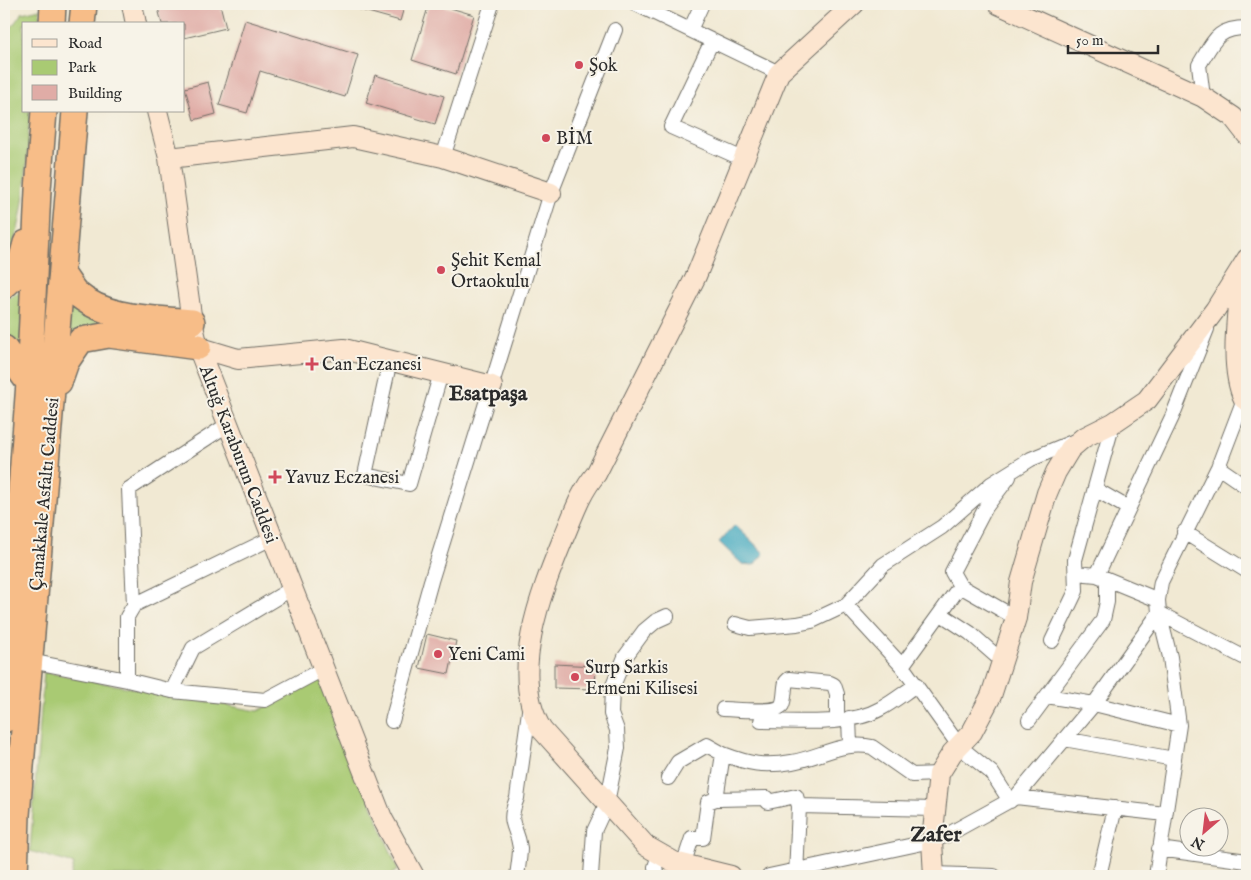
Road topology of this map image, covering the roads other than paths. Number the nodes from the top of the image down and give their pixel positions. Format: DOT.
graph roads {
  1 [pos="54,4"];
  2 [pos="132,4"];
  3 [pos="492,4"];
  4 [pos="636,4"];
  5 [pos="702,4"];
  6 [pos="854,4"];
  7 [pos="998,4"];
  8 [pos="52,22"];
  9 [pos="136,22"];
  10 [pos="1247,28"];
  11 [pos="615,30"];
  12 [pos="690,30"];
  13 [pos="712,41"];
  14 [pos="778,73"];
  15 [pos="1203,97"];
  16 [pos="44,112"];
  17 [pos="75,112"];
  18 [pos="157,112"];
  19 [pos="1247,136"];
  20 [pos="443,157"];
  21 [pos="169,158"];
  22 [pos="743,159"];
  23 [pos="38,190"];
  24 [pos="551,193"];
  25 [pos="1244,264"];
  26 [pos="62,274"];
  27 [pos="4,286"];
  28 [pos="1215,310"];
  29 [pos="192,322"];
  30 [pos="198,347"];
  31 [pos="4,348"];
  32 [pos="390,360"];
  33 [pos="441,373"];
  34 [pos="29,383"];
  35 [pos="492,386"];
  36 [pos="1246,400"];
  37 [pos="51,406"];
  38 [pos="1113,423"];
  39 [pos="227,424"];
  40 [pos="1083,438"];
  41 [pos="1218,467"];
  42 [pos="1018,468"];
  43 [pos="1247,487"];
  44 [pos="1095,489"];
  45 [pos="1128,508"];
  46 [pos="1184,532"];
  47 [pos="272,538"];
  48 [pos="11,544"];
  49 [pos="1247,571"];
  50 [pos="1076,573"];
  51 [pos="1102,577"];
  52 [pos="960,586"];
  53 [pos="291,589"];
  54 [pos="846,604"];
  55 [pos="134,605"];
  56 [pos="1159,606"];
  57 [pos="941,614"];
  58 [pos="667,616"];
  59 [pos="1016,618"];
  60 [pos="734,624"];
  61 [pos="1052,642"];
  62 [pos="1247,659"];
  63 [pos="30,661"];
  64 [pos="1003,662"];
  65 [pos="902,666"];
  66 [pos="323,669"];
  67 [pos="127,680"];
  68 [pos="916,685"];
  69 [pos="172,691"];
  70 [pos="1047,696"];
  71 [pos="530,703"];
  72 [pos="1094,704"];
  73 [pos="723,709"];
  74 [pos="843,719"];
  75 [pos="4,720"];
  76 [pos="1029,720"];
  77 [pos="392,721"];
  78 [pos="761,721"];
  79 [pos="1179,725"];
  80 [pos="1064,739"];
  81 [pos="850,745"];
  82 [pos="960,747"];
  83 [pos="723,754"];
  84 [pos="1174,759"];
  85 [pos="939,774"];
  86 [pos="668,778"];
  87 [pos="716,799"];
  88 [pos="1013,799"];
  89 [pos="606,803"];
  90 [pos="799,806"];
  91 [pos="1115,808"];
  92 [pos="935,809"];
  93 [pos="1165,814"];
  94 [pos="932,841"];
  95 [pos="1159,849"];
  96 [pos="659,855"];
  97 [pos="1247,861"];
  98 [pos="683,865"];
  99 [pos="796,873"];
  100 [pos="411,875"];
  101 [pos="934,875"];
  102 [pos="16,876"];
  103 [pos="517,876"];
  104 [pos="591,876"];
  105 [pos="657,876"];
  106 [pos="731,876"];
  107 [pos="769,876"];
  108 [pos="994,876"];
  109 [pos="1099,876"];
  110 [pos="1156,876"];
  1 -- 8 [label="highway"];
  2 -- 9 [label="street"];
  3 -- 20 [label="street"];
  4 -- 12 [label="street"];
  5 -- 12 [label="street"];
  6 -- 14 [label="street"];
  7 -- 15 [label="street"];
  10 -- 15 [label="street"];
  11 -- 24 [label="street"];
  12 -- 13 [label="street"];
  13 -- 14 [label="street"];
  13 -- 22 [label="street"];
  14 -- 22 [label="street"];
  15 -- 19 [label="street"];
  16 -- 23 [label="highway, Çanakkale Asfaltı Caddesi"];
  17 -- 26 [label="highway, Çanakkale Asfaltı Caddesi"];
  18 -- 21 [label="street, Altuğ Karaburun Caddesi"];
  20 -- 21 [label="street"];
  20 -- 24 [label="street"];
  21 -- 29 [label="street, Altuğ Karaburun Caddesi"];
  22 -- 71 [label="street"];
  23 -- 27 [label="highway"];
  23 -- 34 [label="highway, Çanakkale Asfaltı Caddesi"];
  24 -- 35 [label="street"];
  25 -- 28 [label="street"];
  25 -- 36 [label="street"];
  26 -- 29 [label="highway"];
  26 -- 37 [label="highway, Çanakkale Asfaltı Caddesi"];
  28 -- 38 [label="street"];
  28 -- 45 [label="street"];
  29 -- 30 [label="street, Altuğ Karaburun Caddesi"];
  30 -- 32 [label="street"];
  30 -- 37 [label="highway"];
  30 -- 39 [label="street, Altuğ Karaburun Caddesi"];
  31 -- 34 [label="highway"];
  32 -- 33 [label="street"];
  32 -- 33 [label="street"];
  33 -- 35 [label="street"];
  34 -- 48 [label="highway, Çanakkale Asfaltı Caddesi"];
  35 -- 77 [label="street"];
  36 -- 41 [label="street"];
  37 -- 63 [label="highway, Çanakkale Asfaltı Caddesi"];
  38 -- 40 [label="street"];
  38 -- 44 [label="street"];
  39 -- 47 [label="street, Altuğ Karaburun Caddesi"];
  39 -- 55 [label="street"];
  40 -- 42 [label="street"];
  40 -- 59 [label="street"];
  41 -- 43 [label="street"];
  41 -- 46 [label="street"];
  42 -- 52 [label="street"];
  42 -- 54 [label="street"];
  44 -- 45 [label="street"];
  44 -- 50 [label="street"];
  45 -- 51 [label="street"];
  46 -- 49 [label="street"];
  46 -- 56 [label="street"];
  47 -- 53 [label="street, Altuğ Karaburun Caddesi"];
  47 -- 55 [label="street"];
  48 -- 75 [label="highway, Çanakkale Asfaltı Caddesi"];
  50 -- 51 [label="street"];
  50 -- 61 [label="street"];
  51 -- 56 [label="street"];
  51 -- 70 [label="street"];
  52 -- 57 [label="street"];
  52 -- 59 [label="street"];
  53 -- 66 [label="street, Altuğ Karaburun Caddesi"];
  53 -- 69 [label="street"];
  54 -- 60 [label="street"];
  54 -- 65 [label="street"];
  55 -- 67 [label="street"];
  56 -- 62 [label="street"];
  56 -- 72 [label="street"];
  56 -- 79 [label="street"];
  57 -- 64 [label="street"];
  57 -- 65 [label="street"];
  58 -- 89 [label="street"];
  59 -- 64 [label="street"];
  63 -- 67 [label="street"];
  63 -- 102 [label="highway, Çanakkale Asfaltı Caddesi"];
  64 -- 82 [label="street"];
  65 -- 68 [label="street"];
  66 -- 69 [label="street"];
  66 -- 100 [label="street, Altuğ Karaburun Caddesi"];
  67 -- 69 [label="street"];
  68 -- 74 [label="street"];
  68 -- 82 [label="street"];
  70 -- 72 [label="street"];
  70 -- 76 [label="street"];
  71 -- 89 [label="street"];
  71 -- 103 [label="street"];
  72 -- 79 [label="street"];
  72 -- 80 [label="street"];
  73 -- 74 [label="street"];
  74 -- 78 [label="street"];
  74 -- 81 [label="street"];
  79 -- 84 [label="street"];
  80 -- 84 [label="street"];
  80 -- 88 [label="street"];
  81 -- 83 [label="street"];
  81 -- 85 [label="street"];
  82 -- 85 [label="street"];
  82 -- 88 [label="street"];
  83 -- 86 [label="street"];
  83 -- 87 [label="street"];
  84 -- 93 [label="street"];
  85 -- 92 [label="street"];
  87 -- 90 [label="street"];
  87 -- 98 [label="street"];
  88 -- 91 [label="street"];
  88 -- 94 [label="street"];
  89 -- 96 [label="street"];
  89 -- 104 [label="street"];
  90 -- 92 [label="street"];
  90 -- 99 [label="street"];
  91 -- 93 [label="street"];
  91 -- 109 [label="street"];
  92 -- 94 [label="street"];
  93 -- 95 [label="street"];
  94 -- 99 [label="street"];
  94 -- 101 [label="street"];
  95 -- 97 [label="street"];
  95 -- 110 [label="street"];
  96 -- 98 [label="street"];
  96 -- 105 [label="street"];
  98 -- 106 [label="street"];
  99 -- 107 [label="street"];
  101 -- 108 [label="street"];
}
